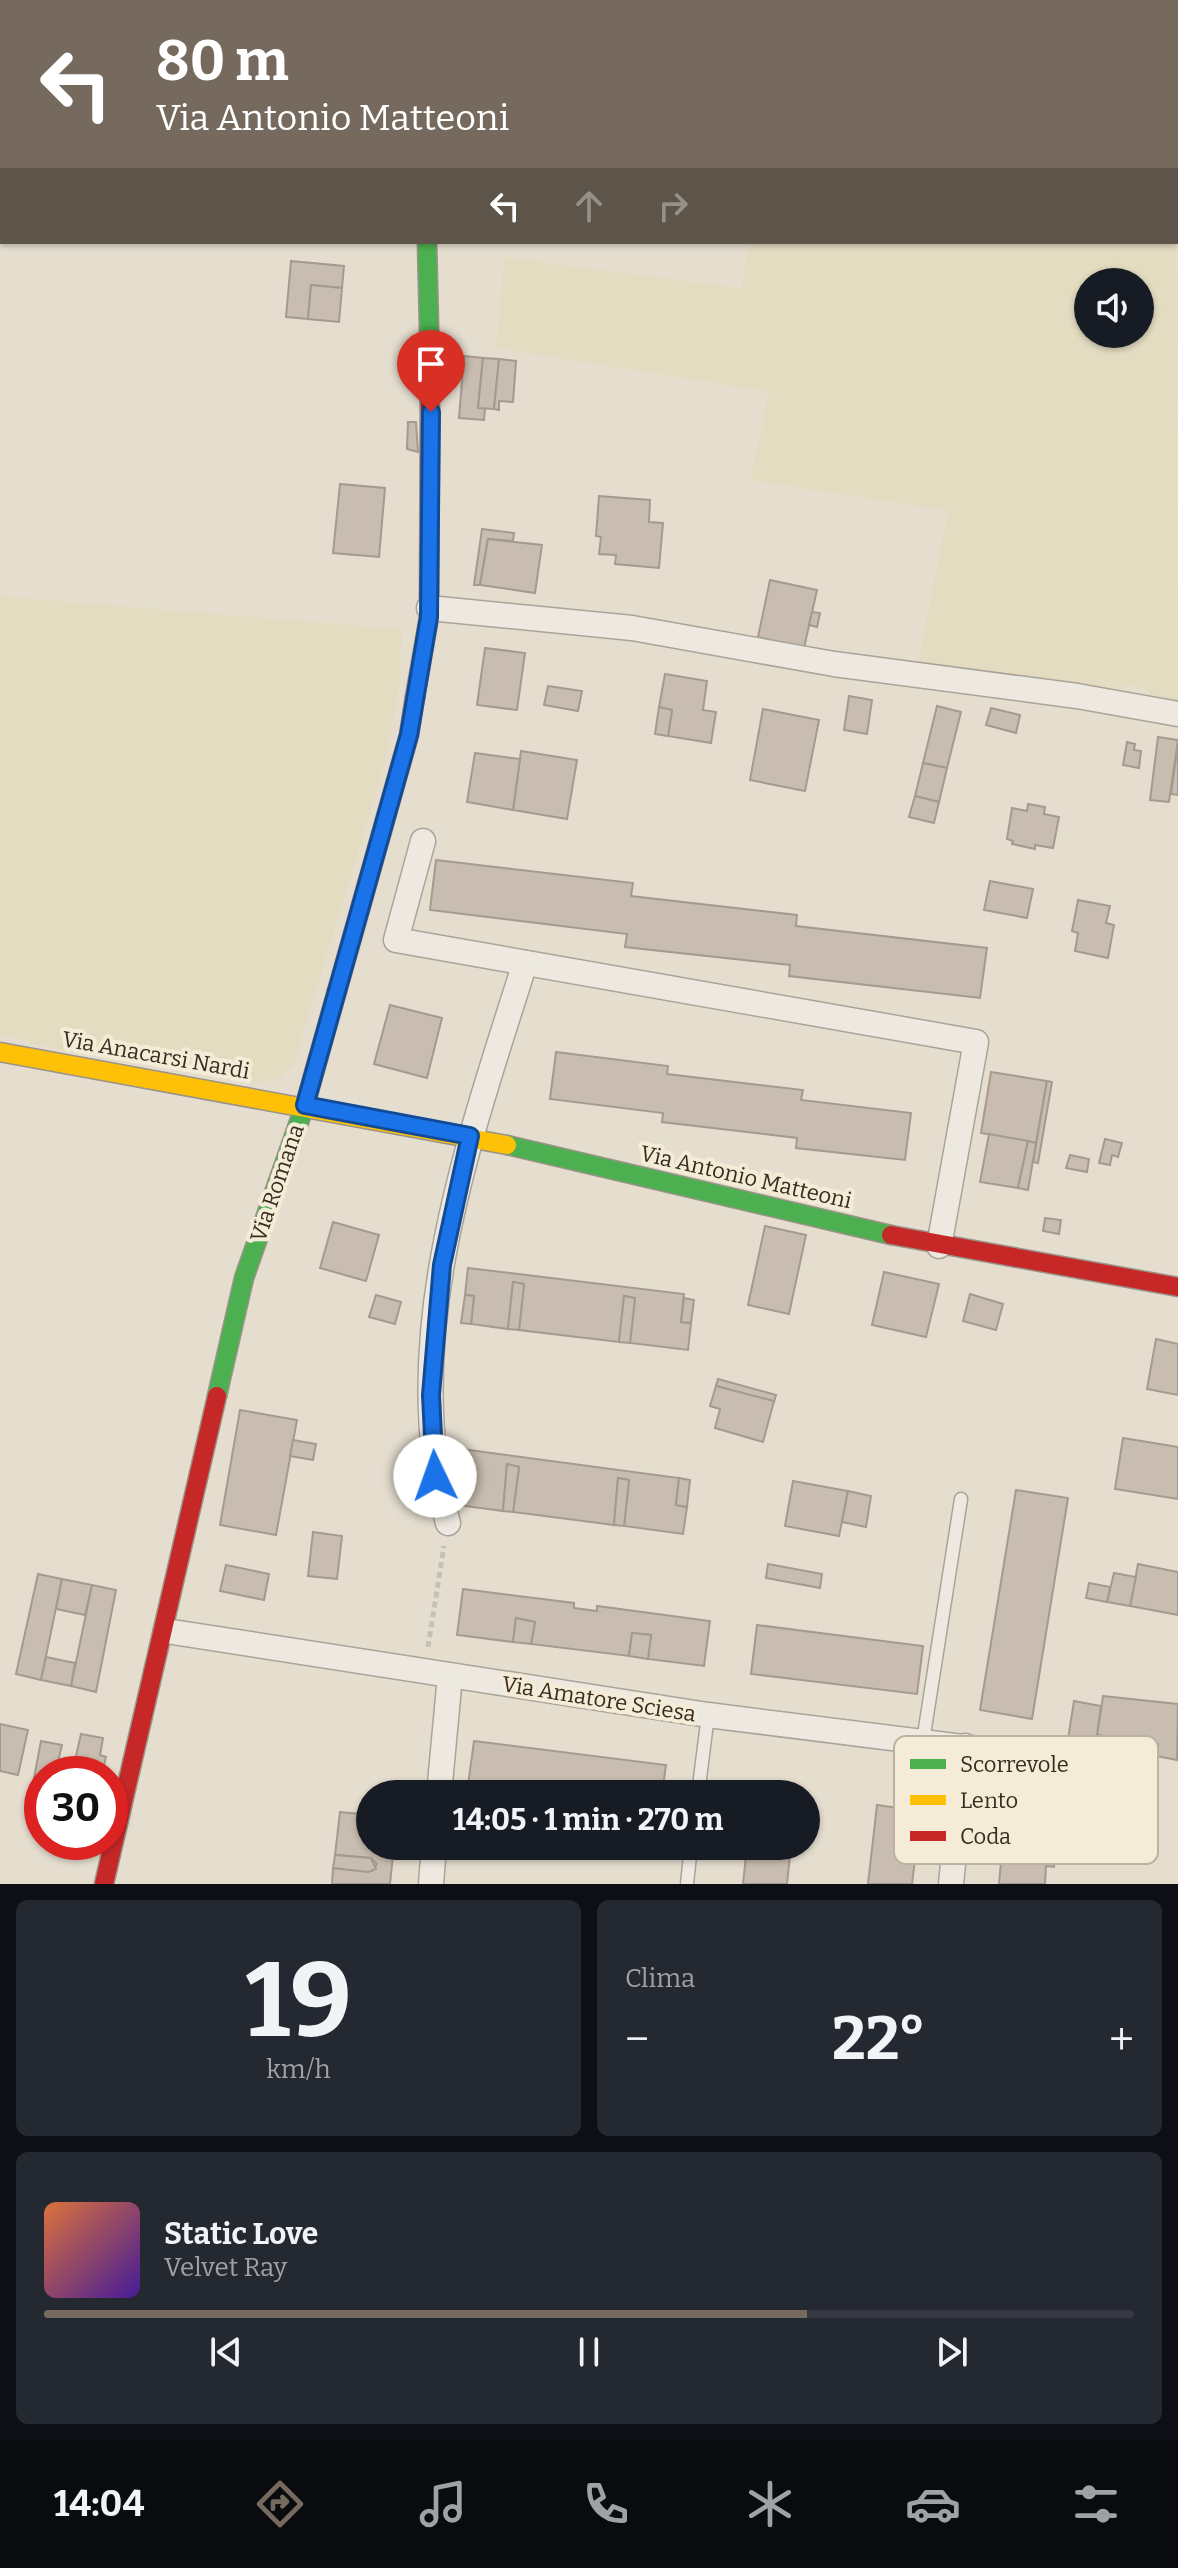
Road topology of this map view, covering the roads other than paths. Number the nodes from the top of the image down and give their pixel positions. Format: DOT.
graph roads {
  1 [pos="427,244"];
  2 [pos="429,608"];
  3 [pos="1178,714"];
  4 [pos="423,841"];
  5 [pos="525,963"];
  6 [pos="0,1052"];
  7 [pos="305,1105"];
  8 [pos="470,1136"];
  9 [pos="939,1246"];
  10 [pos="1178,1287"];
  11 [pos="961,1499"];
  12 [pos="448,1523"];
  13 [pos="166,1631"];
  14 [pos="450,1676"];
  15 [pos="708,1715"];
  16 [pos="924,1736"];
  17 [pos="894,1737"];
  18 [pos="440,1780"];
  19 [pos="700,1780"];
  20 [pos="433,1860"];
  21 [pos="690,1860"];
  22 [pos="953,1864"];
  23 [pos="104,1884"];
  24 [pos="431,1884"];
  25 [pos="687,1884"];
  26 [pos="951,1884"];
  1 -- 2 [label="street, Via Romana"];
  2 -- 3 [label="street"];
  2 -- 7 [label="street, Via Romana"];
  4 -- 5 [label="street"];
  5 -- 8 [label="street"];
  5 -- 9 [label="street"];
  6 -- 7 [label="street, Via Anacarsi Nardi"];
  7 -- 8 [label="street, Via Antonio Matteoni"];
  7 -- 13 [label="street, Via Romana"];
  8 -- 9 [label="street, Via Antonio Matteoni"];
  8 -- 12 [label="street"];
  9 -- 10 [label="street, Via Antonio Matteoni"];
  11 -- 16 [label="lane"];
  13 -- 14 [label="street, Via Amatore Sciesa"];
  13 -- 23 [label="street, Via Romana"];
  14 -- 15 [label="street, Via Amatore Sciesa"];
  14 -- 18 [label="street"];
  15 -- 17 [label="street, Via Amatore Sciesa"];
  15 -- 19 [label="lane"];
  20 -- 24 [label="street"];
  21 -- 25 [label="lane"];
  22 -- 26 [label="street"];
}
